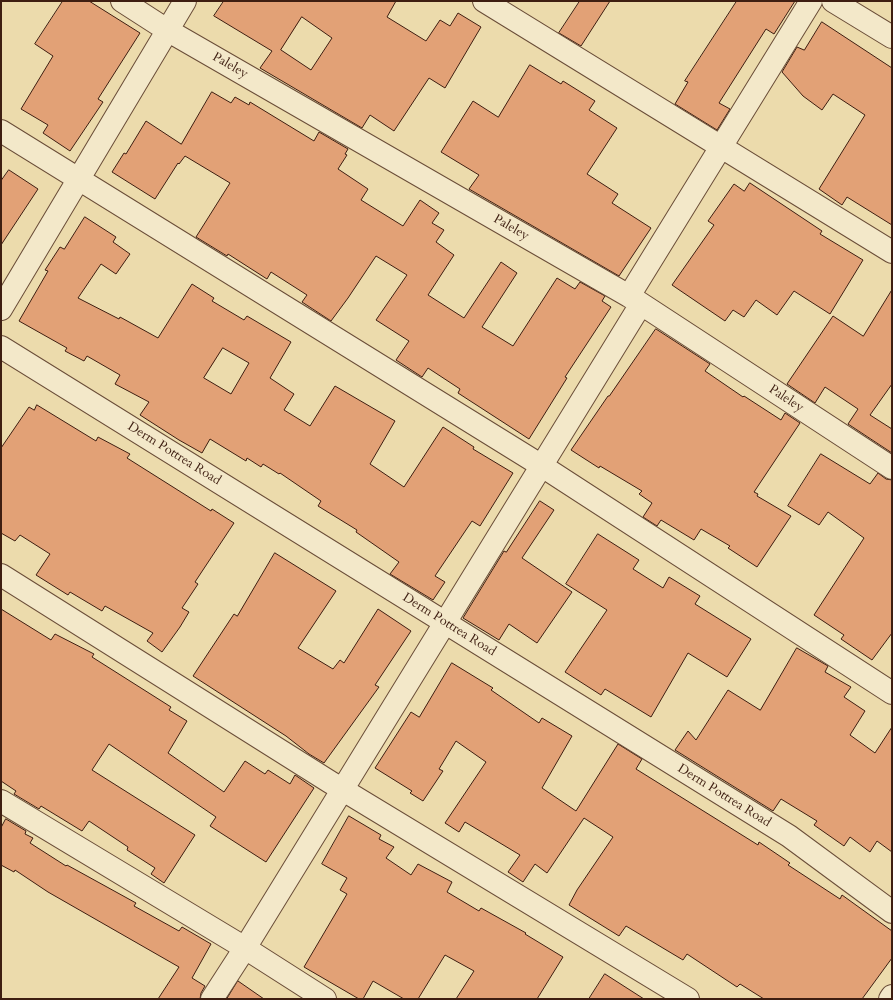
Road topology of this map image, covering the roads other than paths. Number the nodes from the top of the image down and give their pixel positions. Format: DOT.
graph roads {
  1 [pos="122,1"];
  2 [pos="186,1"];
  3 [pos="484,1"];
  4 [pos="811,1"];
  5 [pos="833,1"];
  6 [pos="167,30"];
  7 [pos="892,37"];
  8 [pos="1,131"];
  9 [pos="722,147"];
  10 [pos="80,179"];
  11 [pos="892,252"];
  12 [pos="635,300"];
  13 [pos="1,309"];
  14 [pos="1,347"];
  15 [pos="542,466"];
  16 [pos="892,468"];
  17 [pos="1,575"];
  18 [pos="445,623"];
  19 [pos="892,693"];
  20 [pos="343,789"];
  21 [pos="1,800"];
  22 [pos="892,912"];
  23 [pos="245,948"];
  24 [pos="892,996"];
  25 [pos="212,999"];
  26 [pos="325,999"];
  27 [pos="688,999"];
  28 [pos="890,999"];
  1 -- 6 [label="street, Paleley"];
  2 -- 6 [label="street"];
  3 -- 9 [label="street"];
  4 -- 9 [label="street"];
  5 -- 7 [label="street"];
  6 -- 10 [label="street"];
  6 -- 12 [label="street, Paleley"];
  8 -- 10 [label="street"];
  9 -- 11 [label="street"];
  9 -- 12 [label="street"];
  10 -- 13 [label="street"];
  10 -- 15 [label="street"];
  12 -- 15 [label="street"];
  12 -- 16 [label="street, Paleley"];
  14 -- 18 [label="street, Derm Pottrea Road"];
  15 -- 18 [label="street"];
  15 -- 19 [label="street"];
  17 -- 20 [label="street"];
  18 -- 20 [label="street"];
  18 -- 22 [label="street, Derm Pottrea Road"];
  20 -- 23 [label="street"];
  20 -- 27 [label="street"];
  21 -- 23 [label="street"];
  23 -- 25 [label="street"];
  23 -- 26 [label="street"];
  24 -- 28 [label="street"];
}
